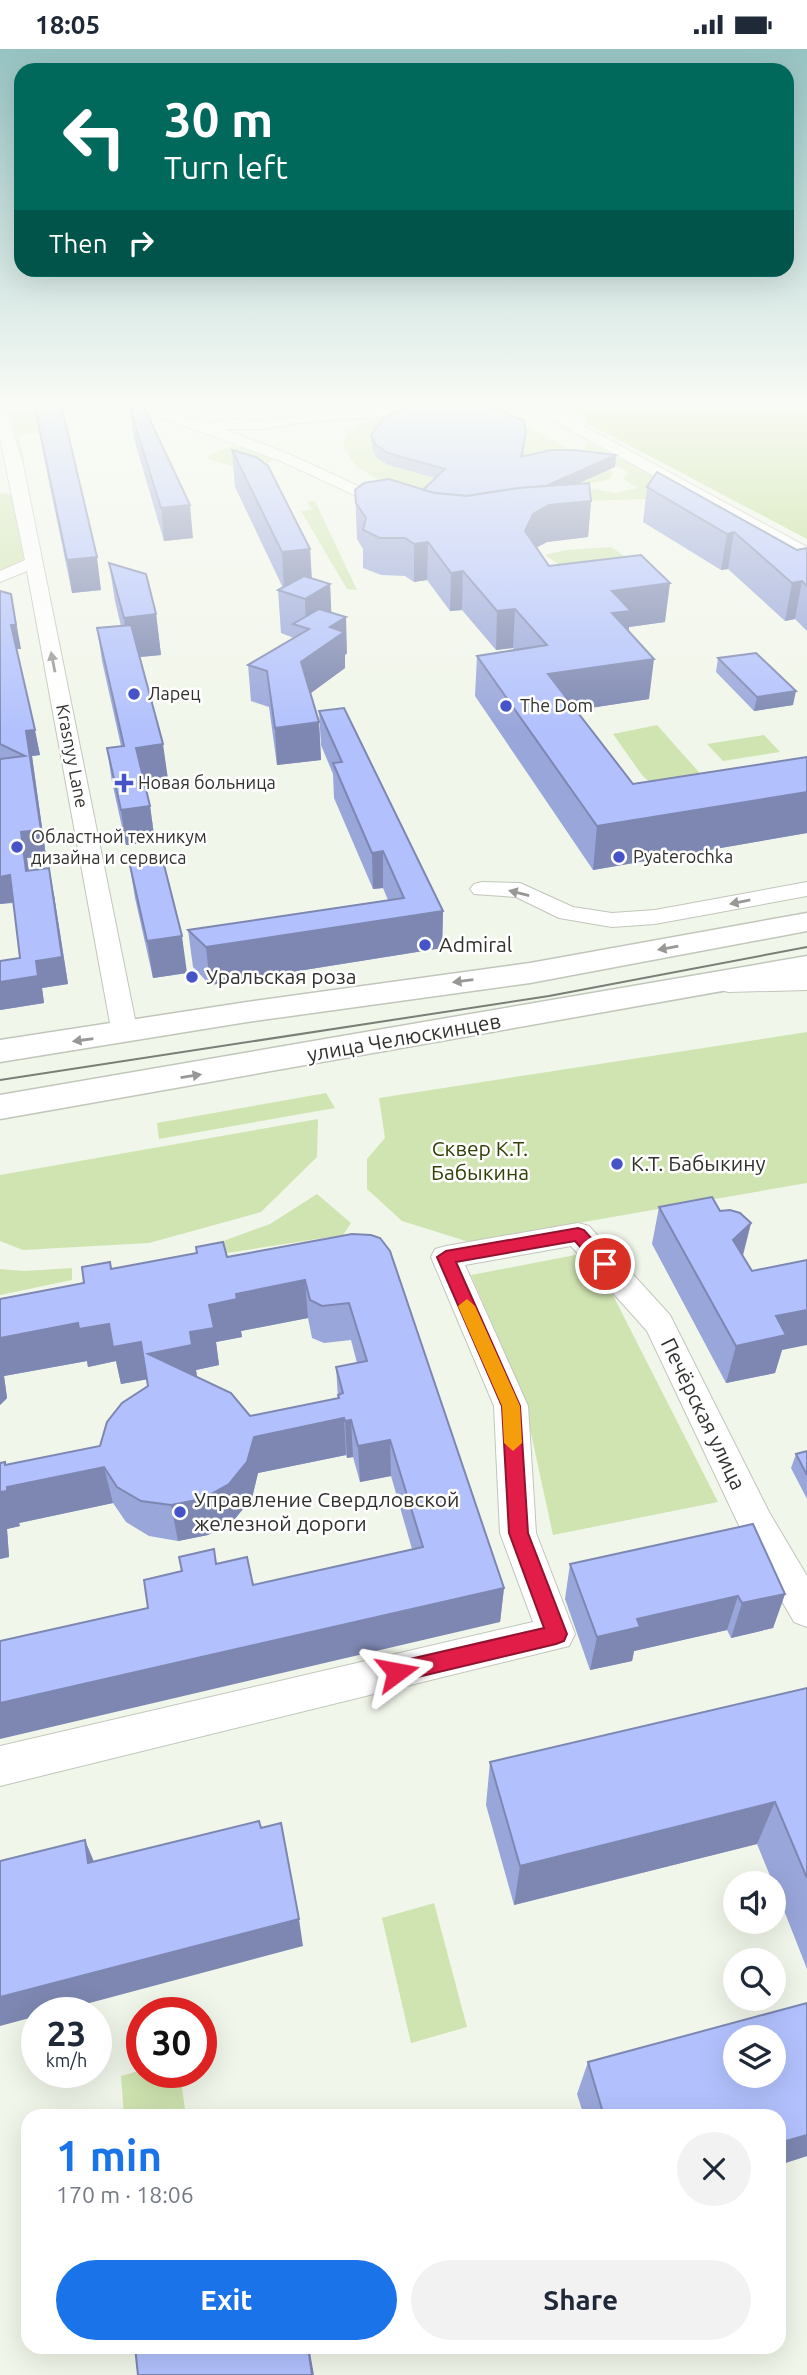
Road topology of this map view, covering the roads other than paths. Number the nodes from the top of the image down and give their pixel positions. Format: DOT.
graph roads {
  1 [pos="24,514"];
  2 [pos="733,514"];
  3 [pos="807,554"];
  4 [pos="34,562"];
  5 [pos="0,577"];
  6 [pos="482,889"];
  7 [pos="807,889"];
  8 [pos="807,922"];
  9 [pos="807,966"];
  10 [pos="807,982"];
  11 [pos="707,985"];
  12 [pos="125,1034"];
  13 [pos="0,1051"];
  14 [pos="0,1107"];
  15 [pos="807,1610"];
  16 [pos="0,1766"];
  1 -- 4 [label="street, Krasnyy Lane"];
  2 -- 3 [label="street"];
  4 -- 5 [label="street"];
  12 -- 4 [label="street, Krasnyy Lane, one-way"];
  7 -- 6 [label="street, one-way"];
  8 -- 12 [label="main road, улица Челюскинцев, one-way"];
  9 -- 11 [label="main road, улица Челюскинцев"];
  10 -- 11 [label="street"];
  14 -- 11 [label="main road, улица Челюскинцев, one-way"];
  12 -- 13 [label="main road, улица Челюскинцев, one-way"];
  15 -- 16 [label="street, Печёрская улица"];
}
